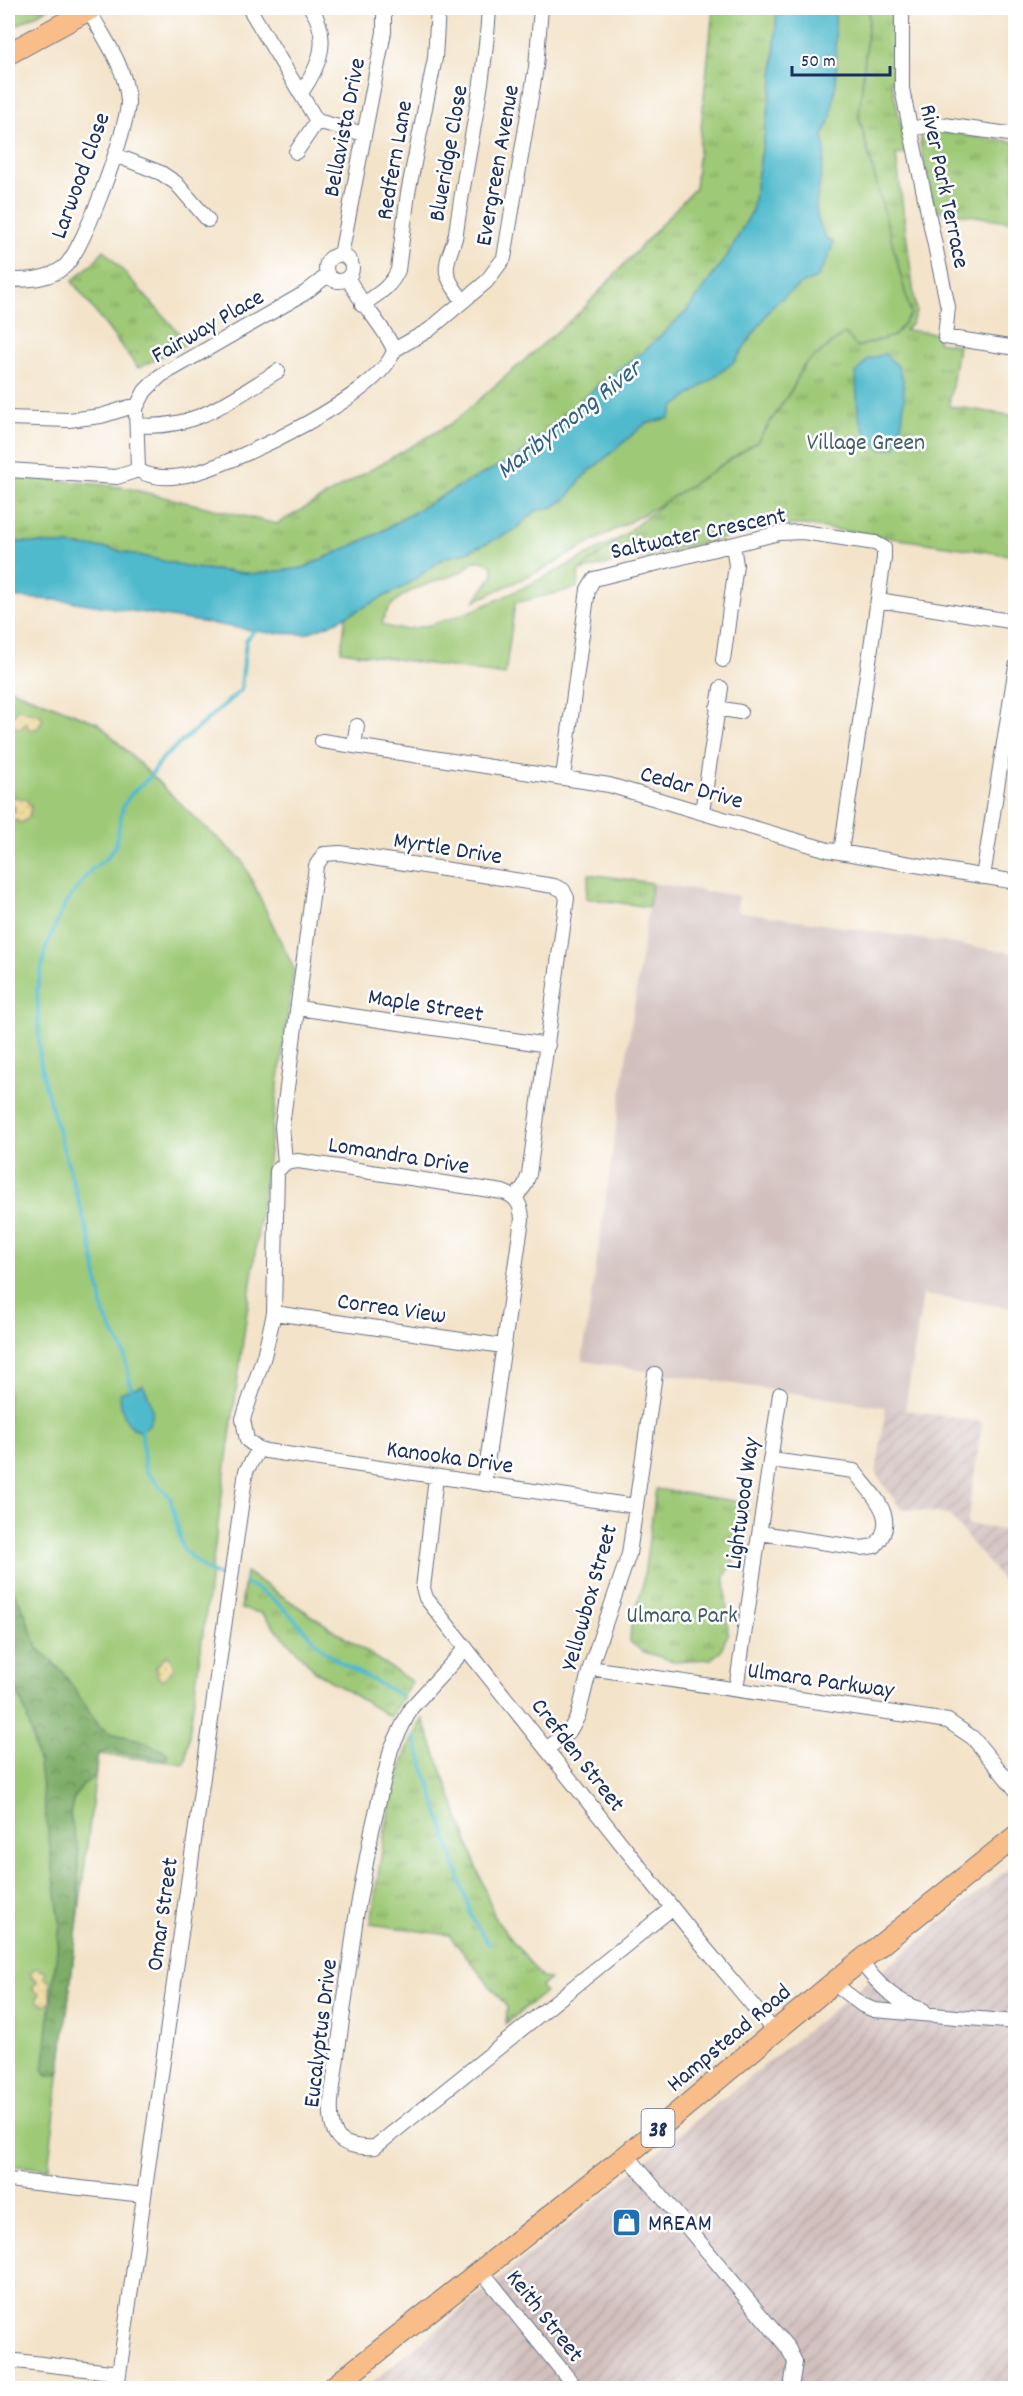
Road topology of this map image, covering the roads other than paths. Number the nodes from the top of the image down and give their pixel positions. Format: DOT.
graph roads {
  1 [pos="90,8"];
  2 [pos="249,8"];
  3 [pos="311,8"];
  4 [pos="384,8"];
  5 [pos="438,8"];
  6 [pos="489,8"];
  7 [pos="541,8"];
  8 [pos="902,8"];
  9 [pos="8,54"];
  10 [pos="300,93"];
  11 [pos="317,121"];
  12 [pos="910,129"];
  13 [pos="364,134"];
  14 [pos="1016,135"];
  15 [pos="296,152"];
  16 [pos="115,155"];
  17 [pos="208,220"];
  18 [pos="341,255"];
  19 [pos="328,275"];
  20 [pos="348,278"];
  21 [pos="8,280"];
  22 [pos="463,300"];
  23 [pos="362,305"];
  24 [pos="1016,348"];
  25 [pos="394,350"];
  26 [pos="278,371"];
  27 [pos="136,408"];
  28 [pos="8,417"];
  29 [pos="137,425"];
  30 [pos="8,470"];
  31 [pos="138,470"];
  32 [pos="733,545"];
  33 [pos="878,600"];
  34 [pos="1016,622"];
  35 [pos="723,660"];
  36 [pos="1016,666"];
  37 [pos="721,688"];
  38 [pos="717,708"];
  39 [pos="740,712"];
  40 [pos="357,726"];
  41 [pos="321,741"];
  42 [pos="354,745"];
  43 [pos="563,777"];
  44 [pos="702,812"];
  45 [pos="841,852"];
  46 [pos="983,877"];
  47 [pos="1016,882"];
  48 [pos="298,1008"];
  49 [pos="548,1045"];
  50 [pos="285,1163"];
  51 [pos="515,1198"];
  52 [pos="274,1313"];
  53 [pos="503,1346"];
  54 [pos="655,1374"];
  55 [pos="780,1394"];
  56 [pos="259,1449"];
  57 [pos="771,1460"];
  58 [pos="436,1477"];
  59 [pos="484,1484"];
  60 [pos="636,1506"];
  61 [pos="760,1533"];
  62 [pos="466,1648"];
  63 [pos="590,1668"];
  64 [pos="736,1689"];
  65 [pos="547,1749"];
  66 [pos="1016,1790"];
  67 [pos="1016,1836"];
  68 [pos="672,1908"];
  69 [pos="860,1961"];
  70 [pos="833,1983"];
  71 [pos="936,2014"];
  72 [pos="1016,2022"];
  73 [pos="774,2031"];
  74 [pos="627,2155"];
  75 [pos="8,2180"];
  76 [pos="144,2195"];
  77 [pos="480,2268"];
  78 [pos="8,2360"];
  79 [pos="119,2373"];
  80 [pos="117,2388"];
  81 [pos="332,2388"];
  82 [pos="576,2388"];
  83 [pos="791,2388"];
  1 -- 9 [label="main road"];
  1 -- 16 [label="street, Larwood Close"];
  2 -- 10 [label="street"];
  3 -- 10 [label="street"];
  4 -- 13 [label="street, Bellavista Drive"];
  5 -- 23 [label="street, Redfern Lane"];
  6 -- 22 [label="street, Blueridge Close"];
  7 -- 22 [label="street, Evergreen Avenue"];
  8 -- 12 [label="street, River Park Terrace"];
  10 -- 11 [label="street"];
  11 -- 13 [label="street"];
  11 -- 15 [label="street"];
  12 -- 14 [label="street"];
  12 -- 24 [label="street, River Park Terrace"];
  13 -- 18 [label="street, Bellavista Drive"];
  16 -- 17 [label="street"];
  16 -- 21 [label="street, Larwood Close"];
  18 -- 19 [label="street"];
  18 -- 20 [label="street"];
  19 -- 20 [label="street"];
  19 -- 27 [label="street, Fairway Place"];
  20 -- 23 [label="street"];
  22 -- 25 [label="street, Evergreen Avenue"];
  23 -- 25 [label="street"];
  25 -- 31 [label="street"];
  26 -- 29 [label="street"];
  27 -- 28 [label="street"];
  27 -- 29 [label="street"];
  29 -- 31 [label="street"];
  30 -- 31 [label="street"];
  32 -- 33 [label="street, Saltwater Crescent"];
  32 -- 35 [label="street"];
  32 -- 43 [label="street, Saltwater Crescent"];
  33 -- 34 [label="street"];
  33 -- 45 [label="street, Saltwater Crescent"];
  36 -- 46 [label="street"];
  37 -- 38 [label="street"];
  38 -- 39 [label="street"];
  38 -- 44 [label="street"];
  40 -- 42 [label="street"];
  41 -- 42 [label="street, Cedar Drive"];
  42 -- 43 [label="street, Cedar Drive"];
  43 -- 44 [label="street, Cedar Drive"];
  44 -- 45 [label="street, Cedar Drive"];
  45 -- 46 [label="street, Cedar Drive"];
  46 -- 47 [label="street, Cedar Drive"];
  48 -- 49 [label="street, Maple Street"];
  48 -- 49 [label="street, Myrtle Drive"];
  48 -- 50 [label="street, Myrtle Drive"];
  49 -- 51 [label="street, Myrtle Drive"];
  50 -- 51 [label="street, Lomandra Drive"];
  50 -- 52 [label="street"];
  51 -- 53 [label="street"];
  52 -- 53 [label="street, Correa View"];
  52 -- 56 [label="street"];
  53 -- 59 [label="street"];
  54 -- 60 [label="street, Yellowbox Street"];
  55 -- 57 [label="street, Lightwood Way"];
  56 -- 58 [label="street, Kanooka Drive"];
  56 -- 76 [label="street, Omar Street"];
  57 -- 61 [label="street, Lightwood Way"];
  57 -- 61 [label="street"];
  58 -- 59 [label="street, Kanooka Drive"];
  58 -- 62 [label="street, Crefden Street"];
  59 -- 60 [label="street, Kanooka Drive"];
  60 -- 63 [label="street, Yellowbox Street"];
  61 -- 64 [label="street, Lightwood Way"];
  62 -- 65 [label="street, Crefden Street"];
  62 -- 68 [label="street, Eucalyptus Drive"];
  63 -- 64 [label="street, Ulmara Parkway"];
  63 -- 65 [label="street, Yellowbox Street"];
  64 -- 66 [label="street, Ulmara Parkway"];
  65 -- 68 [label="street, Crefden Street"];
  67 -- 69 [label="main road, Hampstead Road / 38"];
  68 -- 73 [label="street, Crefden Street"];
  69 -- 70 [label="main road, Hampstead Road / 38"];
  69 -- 71 [label="street"];
  70 -- 71 [label="street"];
  70 -- 73 [label="main road, Hampstead Road / 38"];
  71 -- 72 [label="street"];
  73 -- 74 [label="main road, Hampstead Road / 38"];
  74 -- 77 [label="main road, Hampstead Road / 38"];
  74 -- 83 [label="street"];
  75 -- 76 [label="street"];
  76 -- 79 [label="street, Omar Street"];
  77 -- 81 [label="main road, Hampstead Road / 38"];
  77 -- 82 [label="street, Keith Street"];
  78 -- 79 [label="street"];
  79 -- 80 [label="street, Omar Street"];
}
